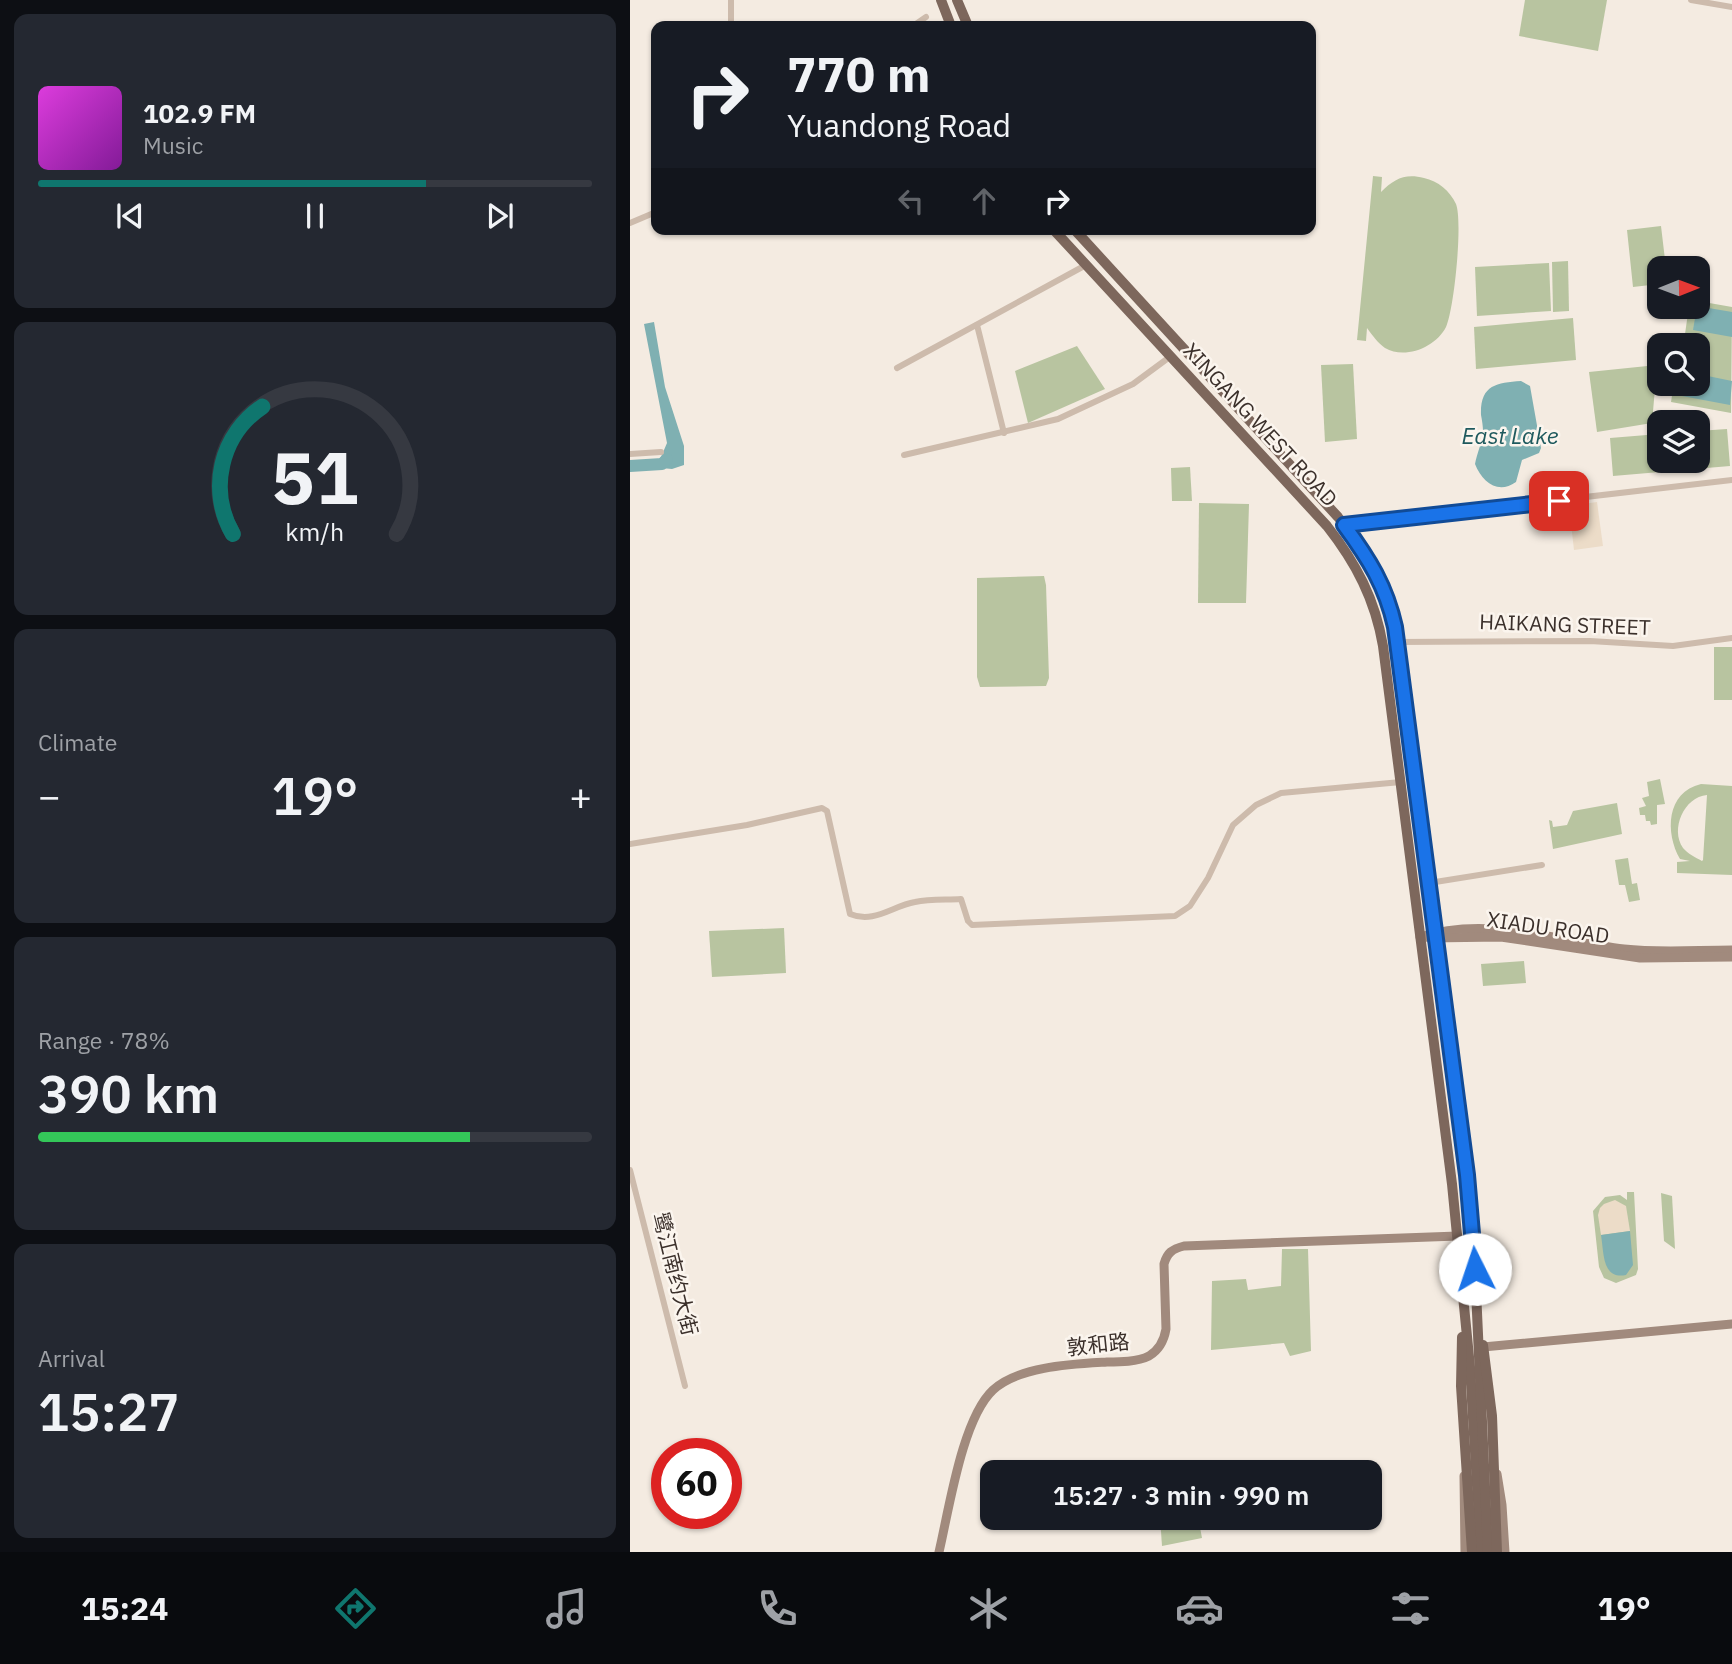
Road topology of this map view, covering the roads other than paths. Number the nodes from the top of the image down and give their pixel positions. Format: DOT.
graph roads {
  1 [pos="731,0"];
  2 [pos="941,0"];
  3 [pos="957,0"];
  4 [pos="1691,0"];
  5 [pos="1732,7"];
  6 [pos="926,17"];
  7 [pos="732,21"];
  8 [pos="921,21"];
  9 [pos="949,21"];
  10 [pos="966,21"];
  11 [pos="651,214"];
  12 [pos="630,223"];
  13 [pos="1059,235"];
  14 [pos="1080,235"];
  15 [pos="1086,265"];
  16 [pos="976,325"];
  17 [pos="1171,356"];
  18 [pos="897,368"];
  19 [pos="1004,433"];
  20 [pos="661,452"];
  21 [pos="630,454"];
  22 [pos="904,455"];
  23 [pos="1286,460"];
  24 [pos="1276,469"];
  25 [pos="1732,480"];
  26 [pos="1344,525"];
  27 [pos="1389,599"];
  28 [pos="1374,604"];
  29 [pos="1732,638"];
  30 [pos="1397,642"];
  31 [pos="1401,782"];
  32 [pos="630,845"];
  33 [pos="1542,865"];
  34 [pos="1429,883"];
  35 [pos="1434,918"];
  36 [pos="1418,920"];
  37 [pos="1436,936"];
  38 [pos="1420,937"];
  39 [pos="1732,950"];
  40 [pos="1668,955"];
  41 [pos="1732,957"];
  42 [pos="1440,974"];
  43 [pos="1424,976"];
  44 [pos="630,1170"];
  45 [pos="1458,1236"];
  46 [pos="1464,1316"];
  47 [pos="1477,1317"];
  48 [pos="1732,1324"];
  49 [pos="1483,1347"];
  50 [pos="685,1386"];
  51 [pos="1465,1454"];
  52 [pos="1494,1457"];
  53 [pos="1480,1482"];
  54 [pos="939,1552"];
  55 [pos="1465,1552"];
  56 [pos="1472,1552"];
  57 [pos="1480,1552"];
  58 [pos="1488,1552"];
  59 [pos="1497,1552"];
  60 [pos="1505,1552"];
  1 -- 7 [label="street"];
  2 -- 9 [label="main road"];
  3 -- 10 [label="main road"];
  4 -- 5 [label="street"];
  6 -- 8 [label="street"];
  11 -- 12 [label="street"];
  13 -- 15 [label="main road, XINGANG WEST ROAD"];
  14 -- 23 [label="main road, XINGANG WEST ROAD"];
  15 -- 16 [label="street"];
  15 -- 17 [label="main road, XINGANG WEST ROAD"];
  16 -- 18 [label="street"];
  16 -- 19 [label="street"];
  17 -- 19 [label="street"];
  17 -- 24 [label="main road, XINGANG WEST ROAD"];
  19 -- 22 [label="street"];
  20 -- 21 [label="street"];
  23 -- 24 [label="street"];
  23 -- 26 [label="main road, XINGANG WEST ROAD"];
  24 -- 28 [label="main road, XINGANG WEST ROAD"];
  25 -- 26 [label="street"];
  26 -- 27 [label="main road, XINGANG WEST ROAD"];
  27 -- 28 [label="street"];
  27 -- 30 [label="main road, XINGANG WEST ROAD"];
  28 -- 31 [label="main road, XINGANG WEST ROAD"];
  29 -- 30 [label="street, HAIKANG STREET"];
  30 -- 34 [label="main road, XINGANG WEST ROAD"];
  31 -- 32 [label="street"];
  31 -- 36 [label="main road, XINGANG WEST ROAD"];
  33 -- 34 [label="street"];
  34 -- 35 [label="main road, XINGANG WEST ROAD"];
  35 -- 36 [label="street"];
  35 -- 37 [label="main road, XINGANG WEST ROAD"];
  36 -- 38 [label="main road, XINGANG WEST ROAD"];
  37 -- 38 [label="street, XIADU ROAD"];
  37 -- 40 [label="street, XIADU ROAD"];
  37 -- 42 [label="main road, XINGANG WEST ROAD"];
  38 -- 43 [label="main road, XINGANG WEST ROAD"];
  39 -- 40 [label="street"];
  40 -- 41 [label="street"];
  42 -- 43 [label="main road"];
  42 -- 47 [label="main road, XINGANG WEST ROAD"];
  43 -- 45 [label="main road, XINGANG WEST ROAD"];
  44 -- 50 [label="street, 鹭江南约大街"];
  45 -- 46 [label="main road, XINGANG WEST ROAD"];
  45 -- 54 [label="street, 敦和路"];
  46 -- 51 [label="main road"];
  46 -- 53 [label="main road, XINGANG WEST ROAD"];
  47 -- 49 [label="main road"];
  47 -- 53 [label="main road, XINGANG WEST ROAD"];
  48 -- 49 [label="street"];
  49 -- 52 [label="main road"];
  51 -- 55 [label="street"];
  51 -- 56 [label="main road"];
  52 -- 59 [label="main road"];
  52 -- 60 [label="street"];
  53 -- 57 [label="main road, XINGANG WEST ROAD"];
  53 -- 58 [label="main road, XINGANG WEST ROAD"];
}
